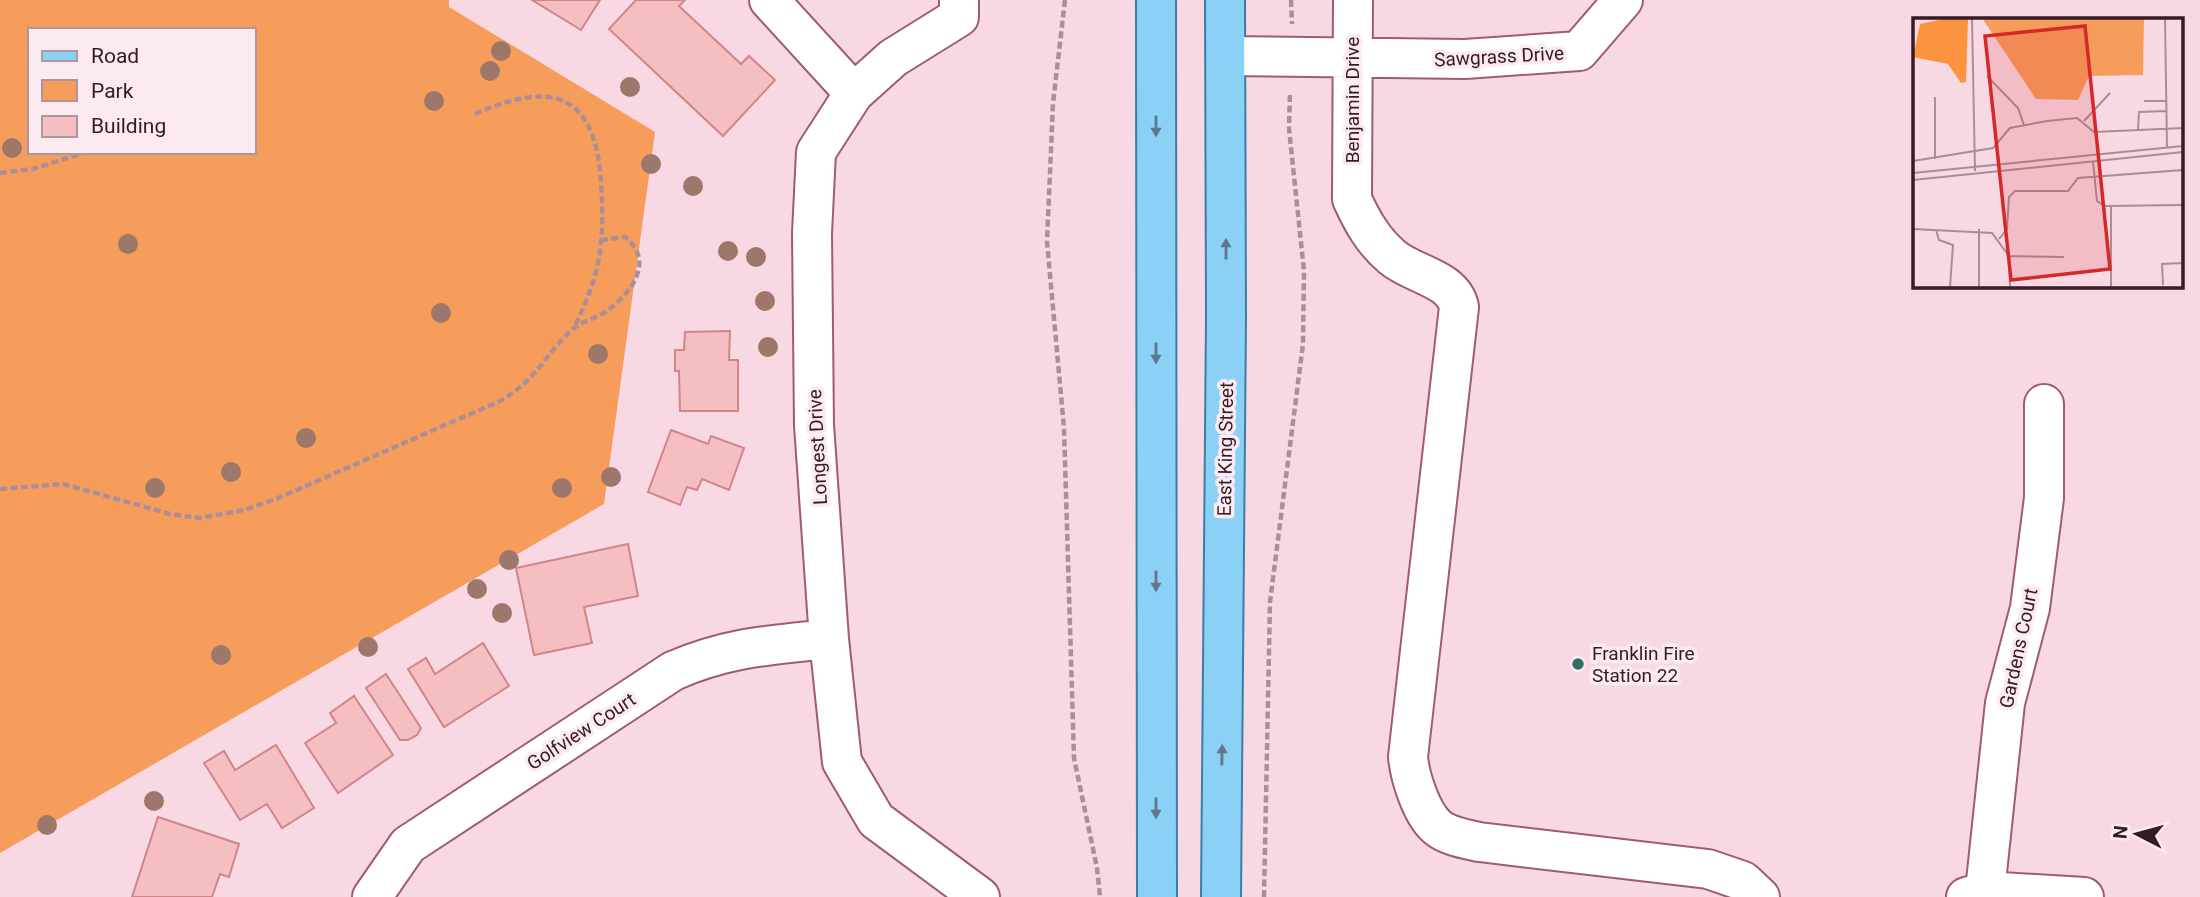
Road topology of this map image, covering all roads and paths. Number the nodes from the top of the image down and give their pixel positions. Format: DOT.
graph roads {
  1 [pos="769,0"];
  2 [pos="959,0"];
  3 [pos="1065,0"];
  4 [pos="1156,0"];
  5 [pos="1225,0"];
  6 [pos="1291,0"];
  7 [pos="1353,0"];
  8 [pos="1623,0"];
  9 [pos="1290,55"];
  10 [pos="1226,56"];
  11 [pos="1351,60"];
  12 [pos="854,93"];
  13 [pos="475,114"];
  14 [pos="80,154"];
  15 [pos="0,173"];
  16 [pos="603,240"];
  17 [pos="574,328"];
  18 [pos="2044,404"];
  19 [pos="0,489"];
  20 [pos="829,639"];
  21 [pos="1976,894"];
  22 [pos="372,897"];
  23 [pos="980,897"];
  24 [pos="1100,897"];
  25 [pos="1157,897"];
  26 [pos="1221,897"];
  27 [pos="1264,897"];
  28 [pos="1760,897"];
  29 [pos="2084,897"];
  1 -- 12 [label="street"];
  2 -- 12 [label="street, Longest Drive"];
  3 -- 24 [label="path"];
  4 -- 25 [label="main road, one-way"];
  5 -- 10 [label="main road, East King Street"];
  6 -- 9 [label="path"];
  7 -- 11 [label="street, Benjamin Drive"];
  8 -- 11 [label="street, Sawgrass Drive"];
  9 -- 10 [label="street"];
  9 -- 11 [label="street"];
  9 -- 27 [label="path"];
  26 -- 10 [label="main road, East King Street, one-way"];
  11 -- 28 [label="street, Benjamin Drive"];
  12 -- 20 [label="street, Longest Drive"];
  13 -- 16 [label="path"];
  14 -- 15 [label="path"];
  16 -- 17 [label="path"];
  16 -- 17 [label="path"];
  17 -- 19 [label="path"];
  18 -- 21 [label="street, Gardens Court"];
  20 -- 22 [label="street, Golfview Court"];
  20 -- 23 [label="street, Longest Drive"];
  21 -- 29 [label="street"];
}
